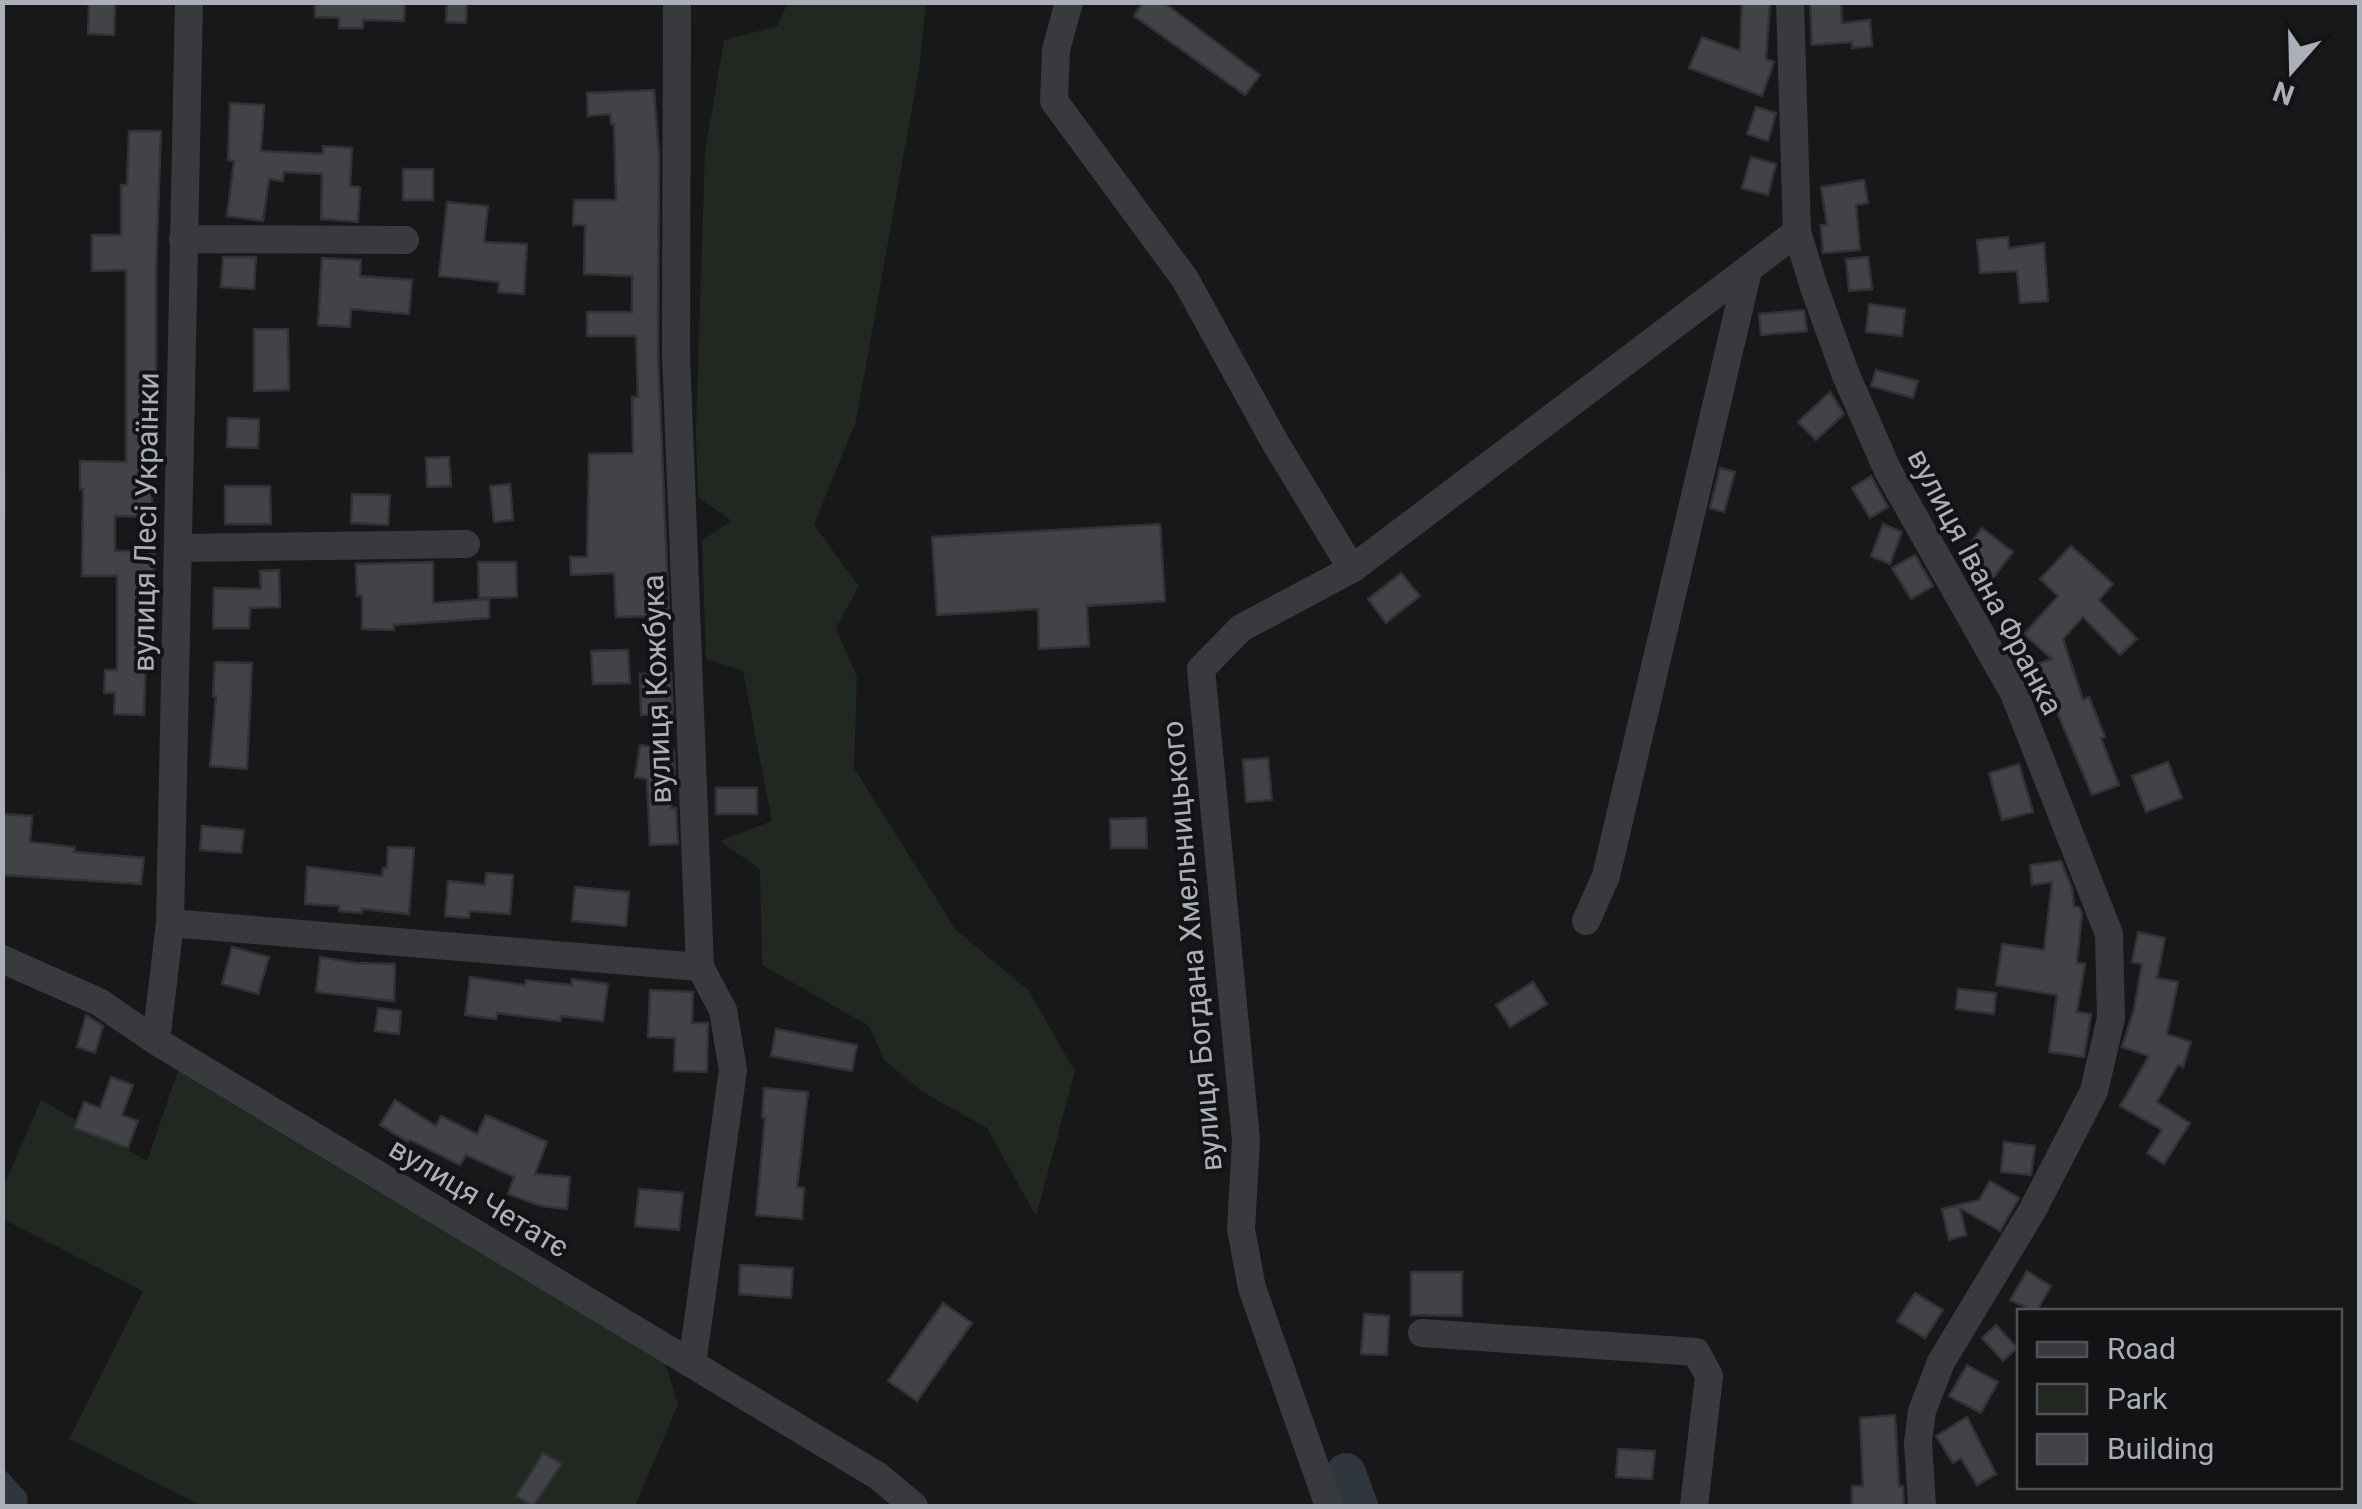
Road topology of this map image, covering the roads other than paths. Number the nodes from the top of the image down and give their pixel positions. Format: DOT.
graph roads {
  1 [pos="189,2"];
  2 [pos="677,2"];
  3 [pos="1069,2"];
  4 [pos="1790,2"];
  5 [pos="1797,232"];
  6 [pos="183,239"];
  7 [pos="405,240"];
  8 [pos="1748,270"];
  9 [pos="466,544"];
  10 [pos="179,548"];
  11 [pos="1352,569"];
  12 [pos="1586,922"];
  13 [pos="170,924"];
  14 [pos="2,959"];
  15 [pos="700,967"];
  16 [pos="156,1041"];
  17 [pos="1422,1333"];
  18 [pos="692,1364"];
  19 [pos="914,1506"];
  20 [pos="1329,1506"];
  21 [pos="1694,1506"];
  22 [pos="1922,1506"];
  1 -- 6 [label="street, вулиця Лесі Українки"];
  2 -- 15 [label="street, вулиця Кожбука"];
  3 -- 11 [label="street"];
  4 -- 5 [label="street, вулиця Івана Франка"];
  5 -- 8 [label="street, вулиця Богдана Хмельницького"];
  5 -- 22 [label="street, вулиця Івана Франка"];
  6 -- 7 [label="street"];
  6 -- 10 [label="street, вулиця Лесі Українки"];
  8 -- 11 [label="street, вулиця Богдана Хмельницького"];
  8 -- 12 [label="street"];
  9 -- 10 [label="street"];
  10 -- 13 [label="street, вулиця Лесі Українки"];
  11 -- 20 [label="street, вулиця Богдана Хмельницького"];
  13 -- 15 [label="street"];
  13 -- 16 [label="street, вулиця Лесі Українки"];
  14 -- 16 [label="street, вулиця Четатє"];
  15 -- 18 [label="street, вулиця Кожбука"];
  16 -- 18 [label="street, вулиця Четатє"];
  17 -- 21 [label="street"];
  18 -- 19 [label="street, вулиця Четатє"];
}
